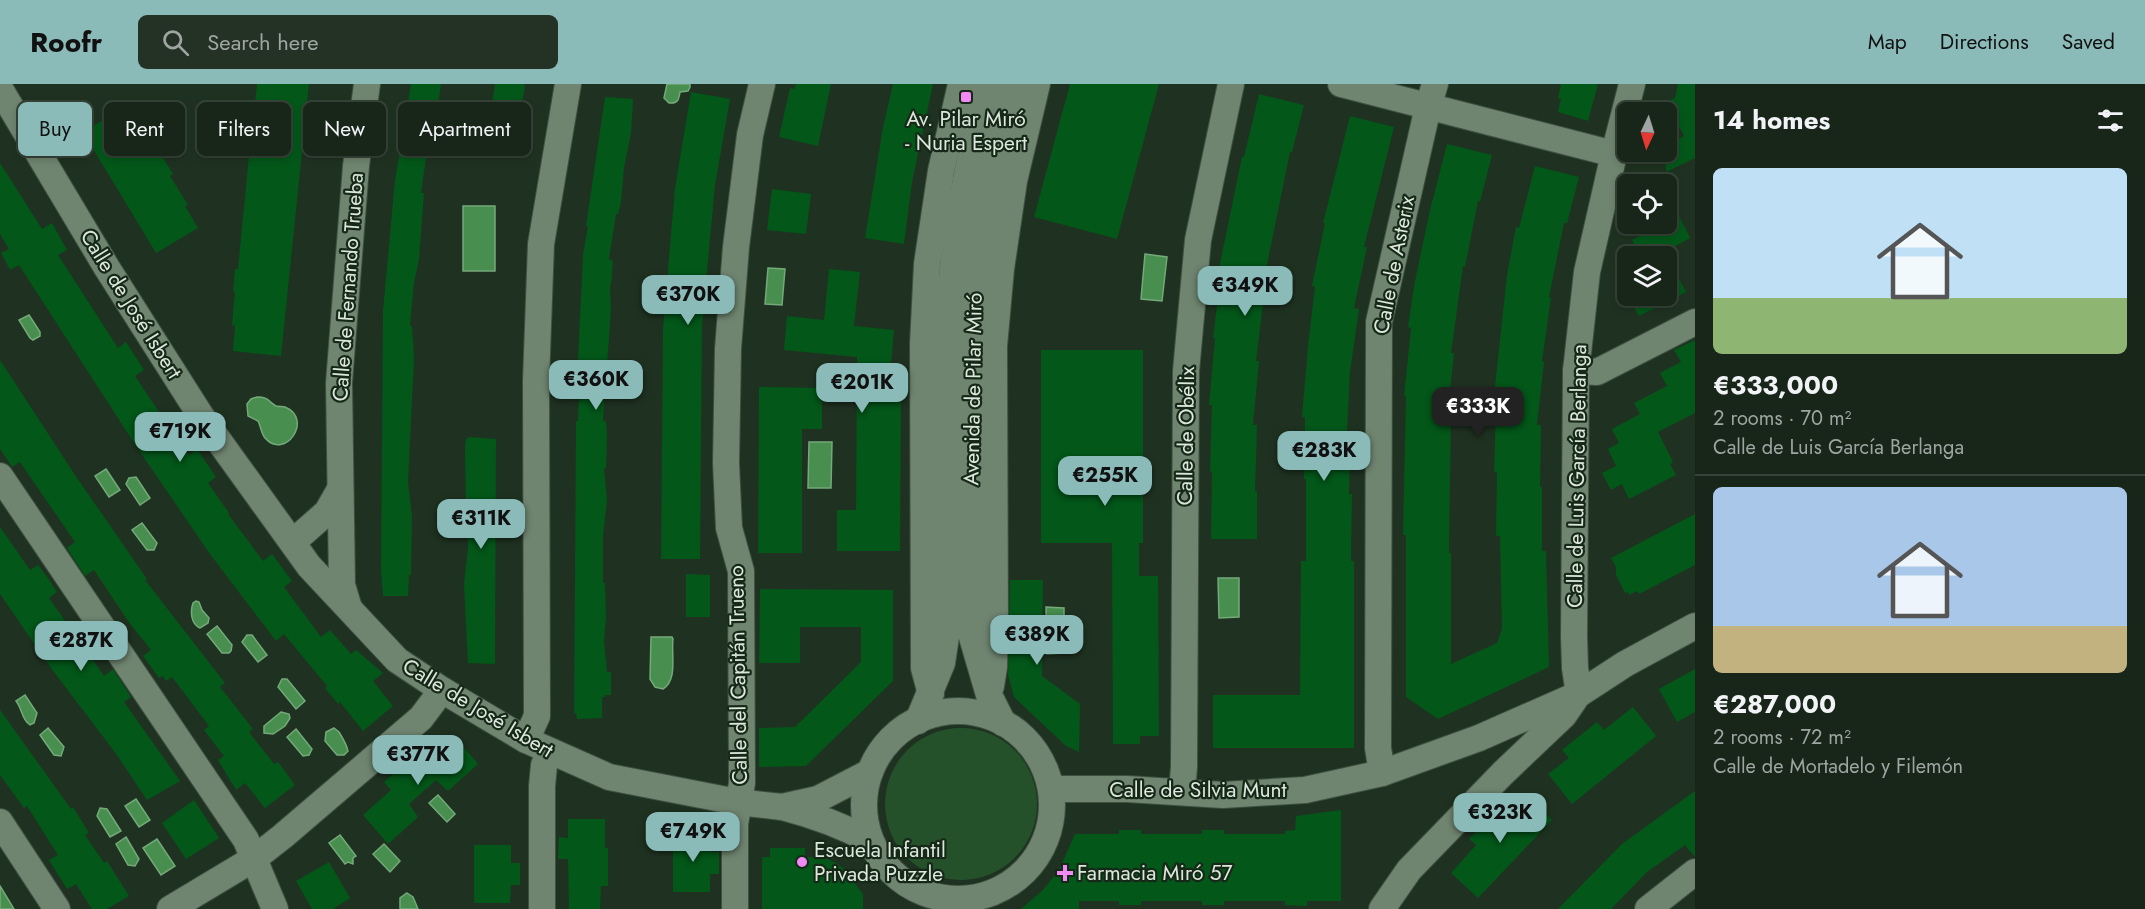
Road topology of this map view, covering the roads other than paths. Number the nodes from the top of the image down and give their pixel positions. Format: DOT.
graph roads {
  1 [pos="367,84"];
  2 [pos="568,84"];
  3 [pos="762,84"];
  4 [pos="961,84"];
  5 [pos="987,84"];
  6 [pos="1011,84"];
  7 [pos="1037,84"];
  8 [pos="1231,84"];
  9 [pos="1341,84"];
  10 [pos="1632,84"];
  11 [pos="0,89"];
  12 [pos="1431,95"];
  13 [pos="1614,154"];
  14 [pos="1695,322"];
  15 [pos="1576,371"];
  16 [pos="0,476"];
  17 [pos="339,491"];
  18 [pos="342,527"];
  19 [pos="293,542"];
  20 [pos="309,566"];
  21 [pos="348,608"];
  22 [pos="1695,626"];
  23 [pos="442,690"];
  24 [pos="931,694"];
  25 [pos="1579,694"];
  26 [pos="989,695"];
  27 [pos="918,721"];
  28 [pos="1003,723"];
  29 [pos="1498,730"];
  30 [pos="526,740"];
  31 [pos="550,752"];
  32 [pos="1513,762"];
  33 [pos="870,772"];
  34 [pos="1382,773"];
  35 [pos="1052,789"];
  36 [pos="1182,792"];
  37 [pos="737,802"];
  38 [pos="782,807"];
  39 [pos="0,822"];
  40 [pos="869,840"];
  41 [pos="255,858"];
  42 [pos="1695,872"];
  43 [pos="988,901"];
  44 [pos="935,902"];
  45 [pos="57,909"];
  46 [pos="170,909"];
  47 [pos="275,909"];
  48 [pos="542,909"];
  49 [pos="735,909"];
  50 [pos="1382,909"];
  51 [pos="1648,909"];
  1 -- 17 [label="street, Calle de Fernando Trueba"];
  2 -- 30 [label="street"];
  3 -- 37 [label="street, Calle del Capitán Trueno"];
  4 -- 24 [label="street"];
  5 -- 24 [label="street, Avenida de Pilar Miró"];
  6 -- 26 [label="street, Avenida de Pilar Miró"];
  7 -- 26 [label="street, Avenida de Pilar Miró"];
  8 -- 36 [label="street, Calle de Obélix"];
  9 -- 12 [label="street"];
  10 -- 13 [label="street, Calle de Luis García Berlanga"];
  11 -- 19 [label="street, Calle de José Isbert"];
  12 -- 13 [label="street"];
  12 -- 34 [label="street, Calle de Asterix"];
  13 -- 15 [label="street, Calle de Luis García Berlanga"];
  14 -- 15 [label="street"];
  15 -- 25 [label="street, Calle de Luis García Berlanga"];
  16 -- 41 [label="street"];
  17 -- 18 [label="street, Calle de Fernando Trueba"];
  17 -- 19 [label="street"];
  18 -- 20 [label="street"];
  18 -- 21 [label="street, Calle de Fernando Trueba"];
  19 -- 20 [label="street, Calle de José Isbert"];
  20 -- 21 [label="street, Calle de José Isbert"];
  21 -- 23 [label="street, Calle de José Isbert"];
  22 -- 25 [label="street"];
  23 -- 30 [label="street, Calle de José Isbert"];
  23 -- 41 [label="street"];
  24 -- 27 [label="street, Avenida de Pilar Miró"];
  25 -- 29 [label="street, Calle de Silvia Munt"];
  25 -- 32 [label="street"];
  26 -- 28 [label="street, Avenida de Pilar Miró"];
  27 -- 28 [label="street"];
  27 -- 33 [label="street"];
  28 -- 35 [label="street"];
  29 -- 32 [label="street"];
  29 -- 34 [label="street, Calle de Silvia Munt"];
  30 -- 31 [label="street, Calle de José Isbert"];
  31 -- 37 [label="street, Calle de José Isbert"];
  31 -- 48 [label="street"];
  32 -- 50 [label="street"];
  33 -- 38 [label="street, Calle de José Isbert"];
  33 -- 40 [label="street"];
  34 -- 36 [label="street, Calle de Silvia Munt"];
  35 -- 36 [label="street, Calle de Silvia Munt"];
  35 -- 43 [label="street"];
  37 -- 38 [label="street, Calle de José Isbert"];
  37 -- 49 [label="street, Calle del Capitán Trueno"];
  38 -- 40 [label="street, Calle de José Isbert"];
  39 -- 45 [label="street"];
  40 -- 44 [label="street"];
  41 -- 46 [label="street"];
  41 -- 47 [label="street"];
  42 -- 51 [label="street"];
  43 -- 44 [label="street"];
}
